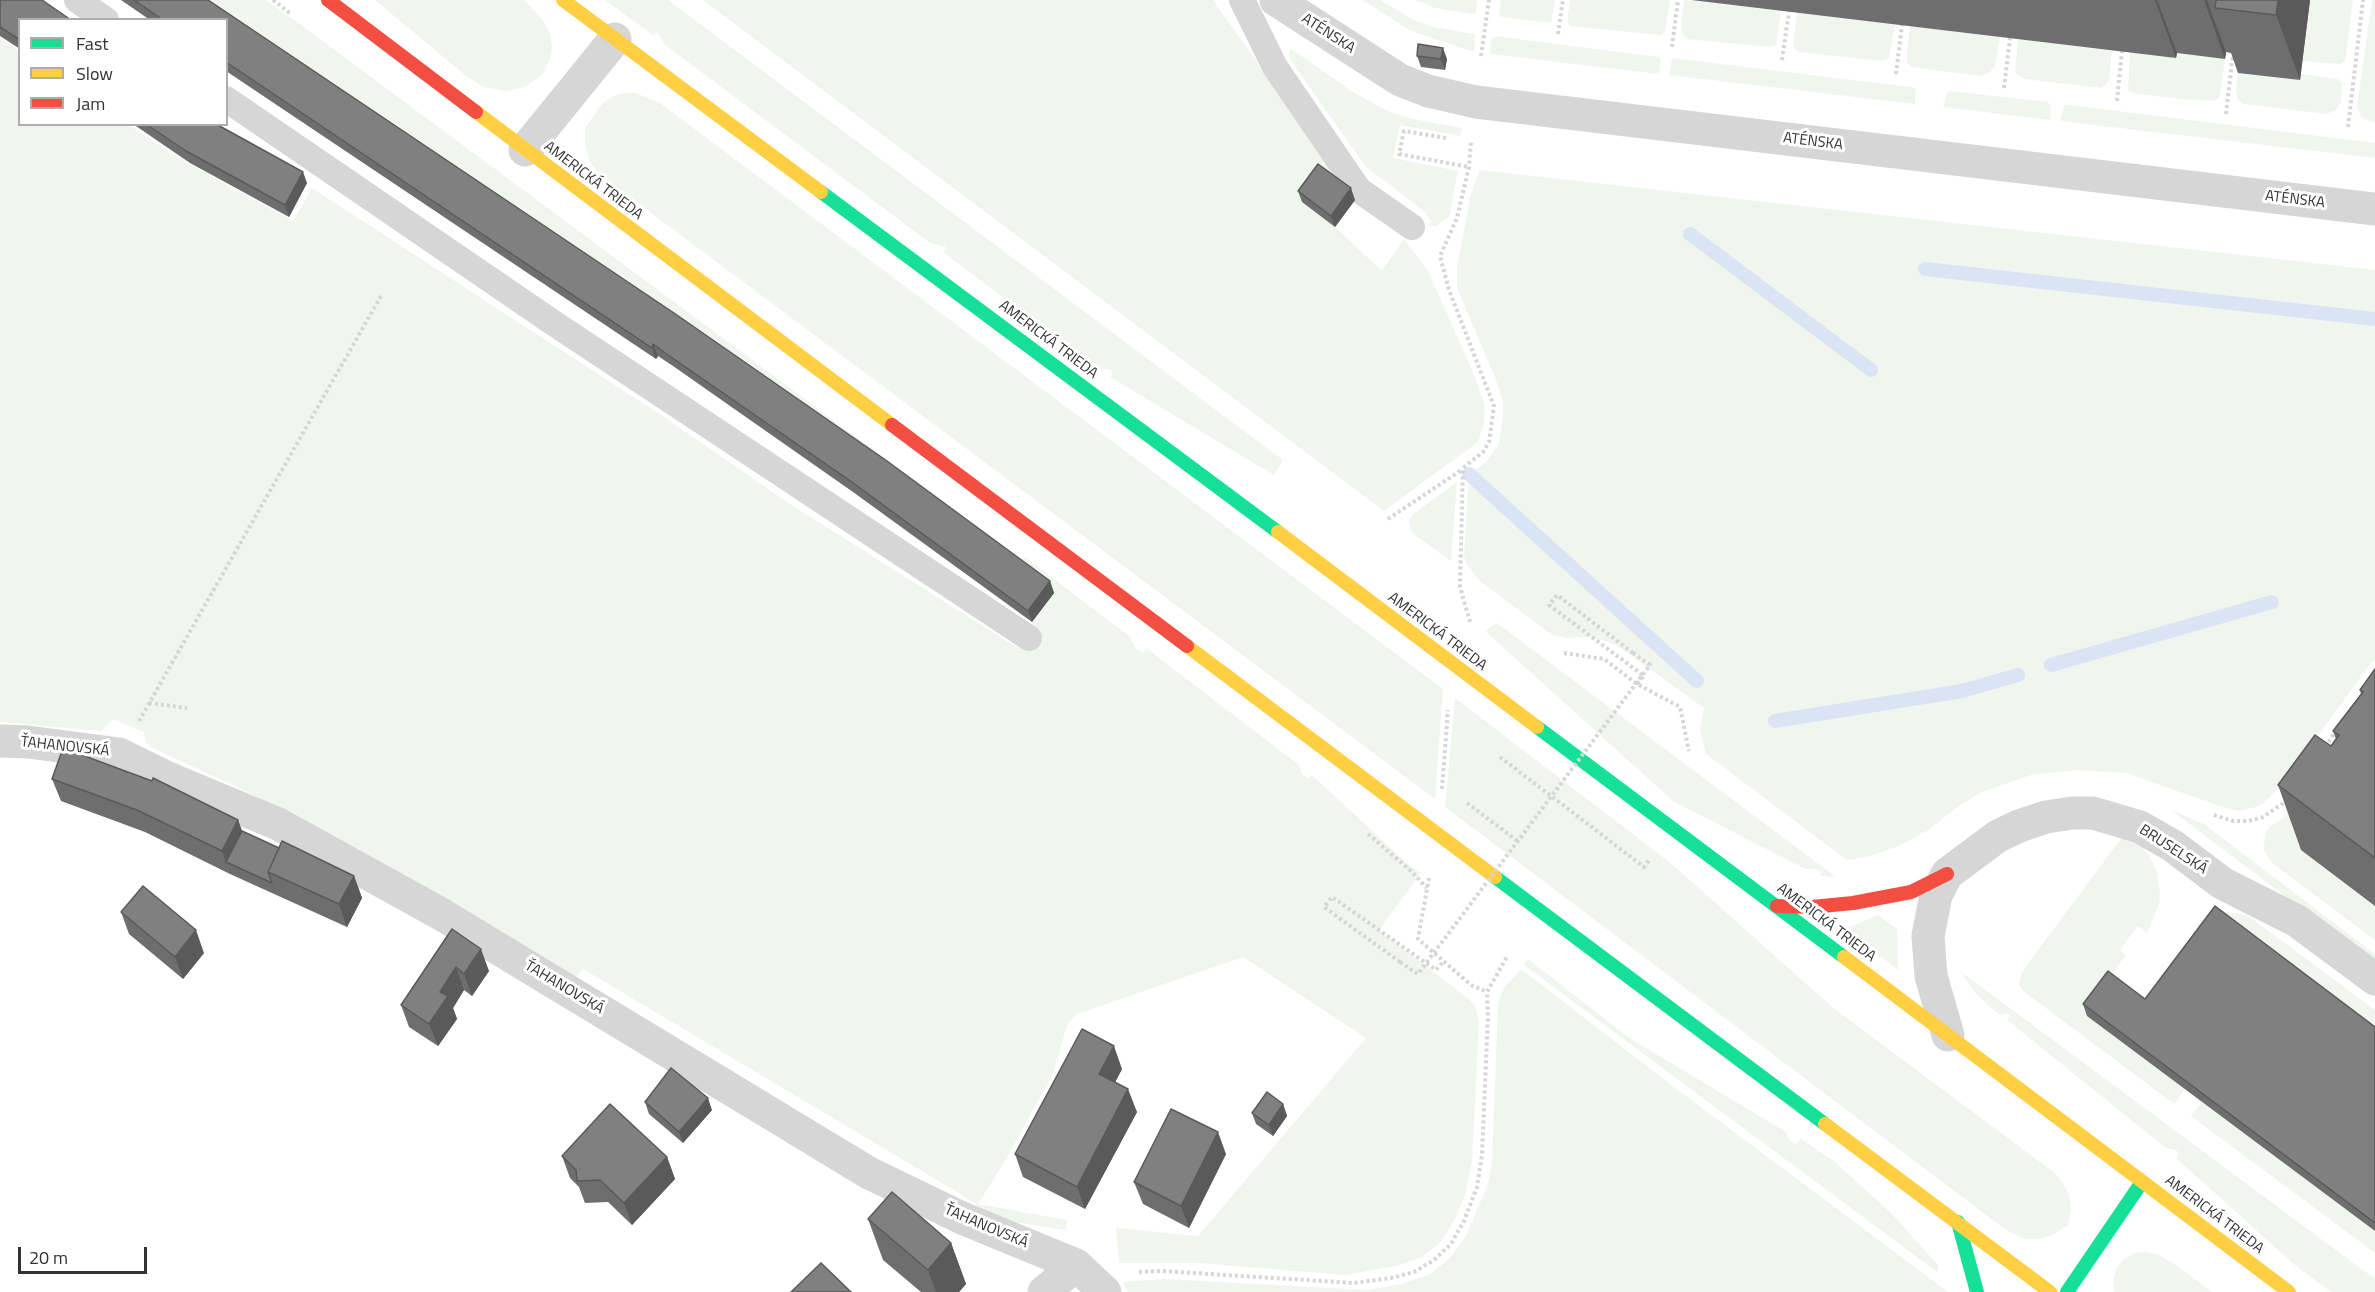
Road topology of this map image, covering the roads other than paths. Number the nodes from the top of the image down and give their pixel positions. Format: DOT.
graph roads {
  1 [pos="77,0"];
  2 [pos="328,0"];
  3 [pos="563,0"];
  4 [pos="1242,0"];
  5 [pos="1276,0"];
  6 [pos="103,18"];
  7 [pos="615,39"];
  8 [pos="228,100"];
  9 [pos="525,150"];
  10 [pos="2375,209"];
  11 [pos="1412,227"];
  12 [pos="1029,638"];
  13 [pos="0,741"];
  14 [pos="1947,874"];
  15 [pos="1777,906"];
  16 [pos="2375,979"];
  17 [pos="1948,1035"];
  18 [pos="2142,1182"];
  19 [pos="1958,1222"];
  20 [pos="1076,1264"];
  21 [pos="1044,1292"];
  22 [pos="1105,1292"];
  23 [pos="1977,1292"];
  24 [pos="2050,1292"];
  25 [pos="2067,1292"];
  26 [pos="2289,1292"];
  1 -- 6 [label="lane"];
  2 -- 9 [label="street, AMERICKÁ TRIEDA"];
  3 -- 7 [label="street, AMERICKÁ TRIEDA"];
  4 -- 11 [label="lane"];
  5 -- 10 [label="street, ATÉNSKA"];
  7 -- 9 [label="street"];
  7 -- 15 [label="street, AMERICKÁ TRIEDA"];
  8 -- 12 [label="lane"];
  9 -- 19 [label="street, AMERICKÁ TRIEDA"];
  13 -- 20 [label="street, ŤAHANOVSKÁ"];
  14 -- 15 [label="street"];
  14 -- 16 [label="street, BRUSELSKÁ"];
  14 -- 17 [label="street, BRUSELSKÁ"];
  15 -- 17 [label="street, AMERICKÁ TRIEDA"];
  17 -- 18 [label="street, AMERICKÁ TRIEDA"];
  18 -- 25 [label="street"];
  18 -- 26 [label="street, AMERICKÁ TRIEDA"];
  19 -- 23 [label="street"];
  19 -- 24 [label="street, AMERICKÁ TRIEDA"];
  20 -- 21 [label="street"];
  20 -- 22 [label="street, ŤAHANOVSKÁ"];
}
